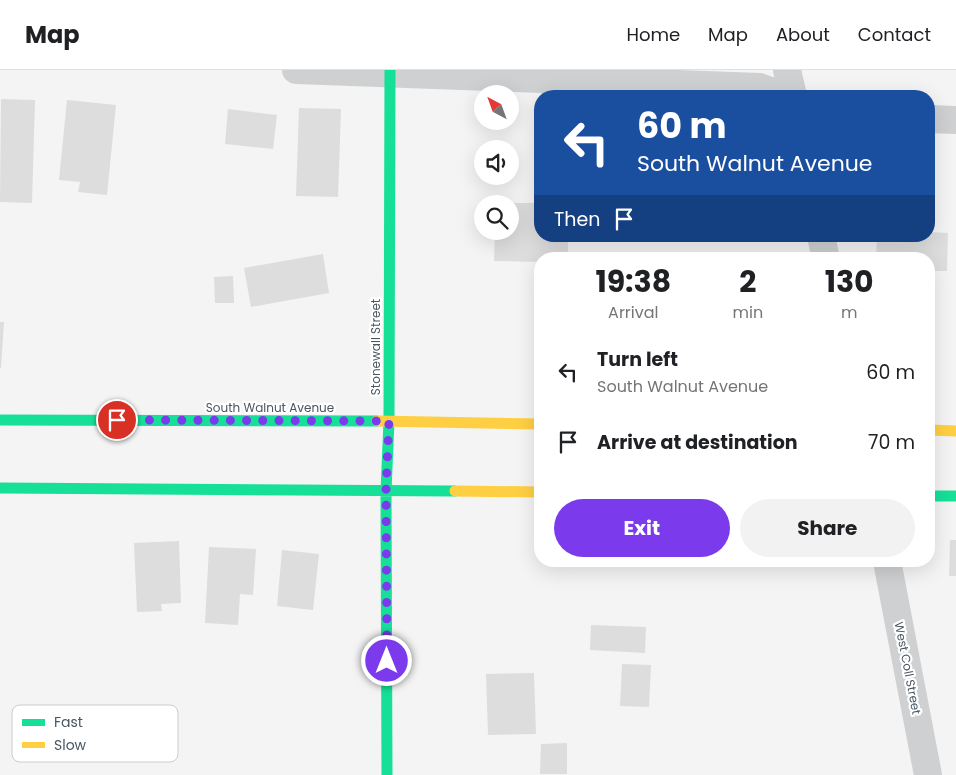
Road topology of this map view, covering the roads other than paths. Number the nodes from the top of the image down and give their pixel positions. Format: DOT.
graph roads {
  1 [pos="296,70"];
  2 [pos="787,70"];
  3 [pos="390,72"];
  4 [pos="768,90"];
  5 [pos="792,90"];
  6 [pos="935,119"];
  7 [pos="956,120"];
  8 [pos="0,420"];
  9 [pos="389,421"];
  10 [pos="534,424"];
  11 [pos="935,430"];
  12 [pos="956,430"];
  13 [pos="0,488"];
  14 [pos="386,490"];
  15 [pos="534,492"];
  16 [pos="935,496"];
  17 [pos="956,496"];
  18 [pos="888,567"];
  19 [pos="387,775"];
  20 [pos="928,775"];
  1 -- 3 [label="street"];
  2 -- 5 [label="street"];
  3 -- 4 [label="street"];
  3 -- 9 [label="main road, Stonewall Street"];
  6 -- 7 [label="street"];
  8 -- 9 [label="main road, South Walnut Avenue"];
  9 -- 10 [label="main road, South Walnut Avenue"];
  9 -- 14 [label="main road, Stonewall Street"];
  11 -- 12 [label="main road"];
  13 -- 14 [label="main road"];
  14 -- 15 [label="main road"];
  14 -- 19 [label="main road, Stonewall Street"];
  16 -- 17 [label="main road"];
  18 -- 20 [label="street, West Coll Street"];
}
